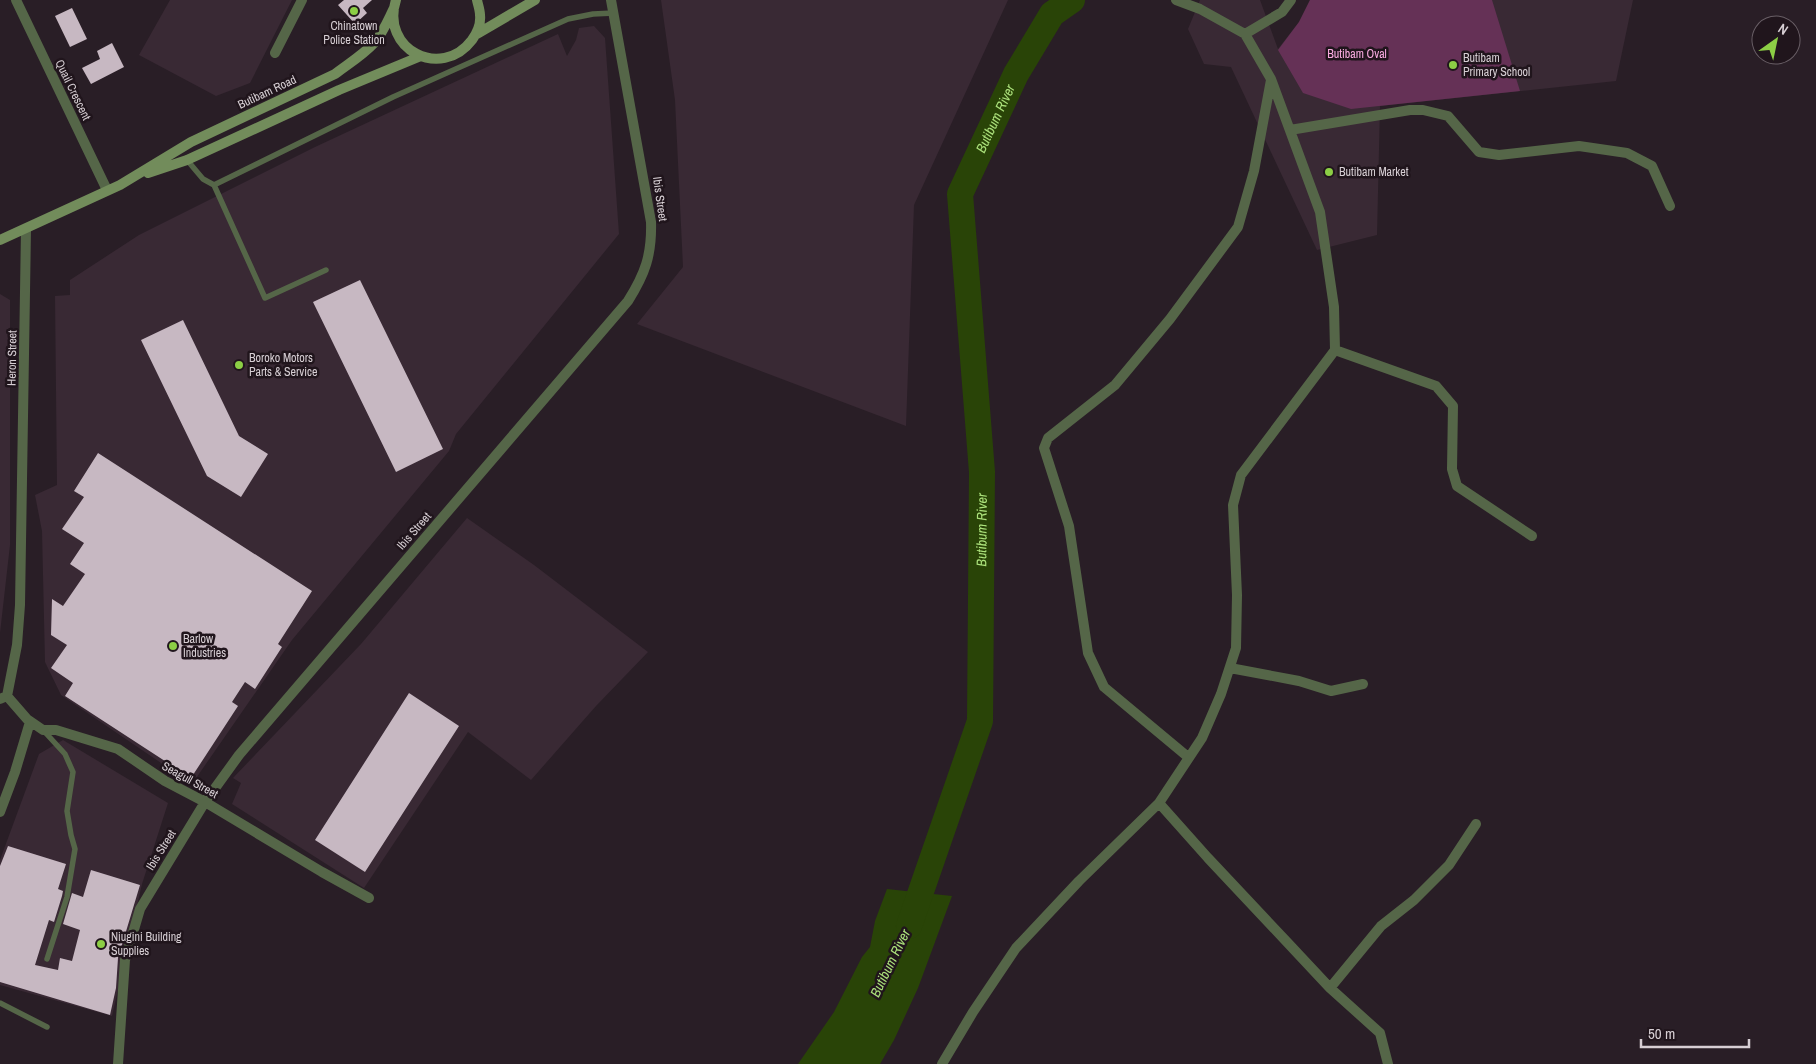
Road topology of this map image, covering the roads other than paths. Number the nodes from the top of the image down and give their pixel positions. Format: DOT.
graph roads {
  1 [pos="16,0"];
  2 [pos="302,0"];
  3 [pos="477,0"];
  4 [pos="536,0"];
  5 [pos="611,0"];
  6 [pos="1176,0"];
  7 [pos="1291,0"];
  8 [pos="395,4"];
  9 [pos="614,13"];
  10 [pos="477,34"];
  11 [pos="1245,34"];
  12 [pos="275,53"];
  13 [pos="421,56"];
  14 [pos="1271,79"];
  15 [pos="1290,130"];
  16 [pos="187,160"];
  17 [pos="131,179"];
  18 [pos="214,185"];
  19 [pos="107,190"];
  20 [pos="1670,206"];
  21 [pos="26,229"];
  22 [pos="0,240"];
  23 [pos="326,270"];
  24 [pos="1335,350"];
  25 [pos="1532,536"];
  26 [pos="1230,668"];
  27 [pos="1363,684"];
  28 [pos="3,697"];
  29 [pos="30,722"];
  30 [pos="43,730"];
  31 [pos="1188,757"];
  32 [pos="205,802"];
  33 [pos="1159,803"];
  34 [pos="0,812"];
  35 [pos="1476,824"];
  36 [pos="369,898"];
  37 [pos="47,959"];
  38 [pos="1330,988"];
  39 [pos="0,1003"];
  40 [pos="47,1027"];
  41 [pos="118,1064"];
  42 [pos="942,1064"];
  43 [pos="1388,1064"];
  1 -- 19 [label="street, Quail Crescent"];
  2 -- 12 [label="street"];
  3 -- 10 [label="main road"];
  4 -- 10 [label="main road"];
  5 -- 9 [label="street, Ibis Street"];
  6 -- 11 [label="street"];
  7 -- 11 [label="street"];
  8 -- 13 [label="main road"];
  8 -- 17 [label="main road, Butibam Road"];
  9 -- 18 [label="lane"];
  9 -- 32 [label="street, Ibis Street"];
  10 -- 13 [label="main road"];
  11 -- 14 [label="street"];
  13 -- 16 [label="main road, Butibam Road"];
  14 -- 15 [label="street"];
  14 -- 31 [label="street"];
  15 -- 20 [label="street"];
  15 -- 24 [label="street"];
  16 -- 17 [label="main road, Butibam Road"];
  16 -- 18 [label="lane"];
  17 -- 19 [label="main road, Butibam Road"];
  18 -- 23 [label="lane"];
  19 -- 21 [label="main road, Butibam Road"];
  21 -- 22 [label="main road, Butibam Road"];
  21 -- 28 [label="street, Heron Street"];
  24 -- 25 [label="street"];
  24 -- 26 [label="street"];
  26 -- 27 [label="street"];
  26 -- 31 [label="street"];
  28 -- 29 [label="street, Seagull Street"];
  29 -- 30 [label="street, Seagull Street"];
  29 -- 34 [label="street"];
  30 -- 32 [label="street, Seagull Street"];
  30 -- 37 [label="lane"];
  31 -- 33 [label="street"];
  32 -- 36 [label="street, Seagull Street"];
  32 -- 41 [label="street, Ibis Street"];
  33 -- 38 [label="street"];
  33 -- 42 [label="street"];
  35 -- 38 [label="street"];
  38 -- 43 [label="street"];
  39 -- 40 [label="lane"];
}
